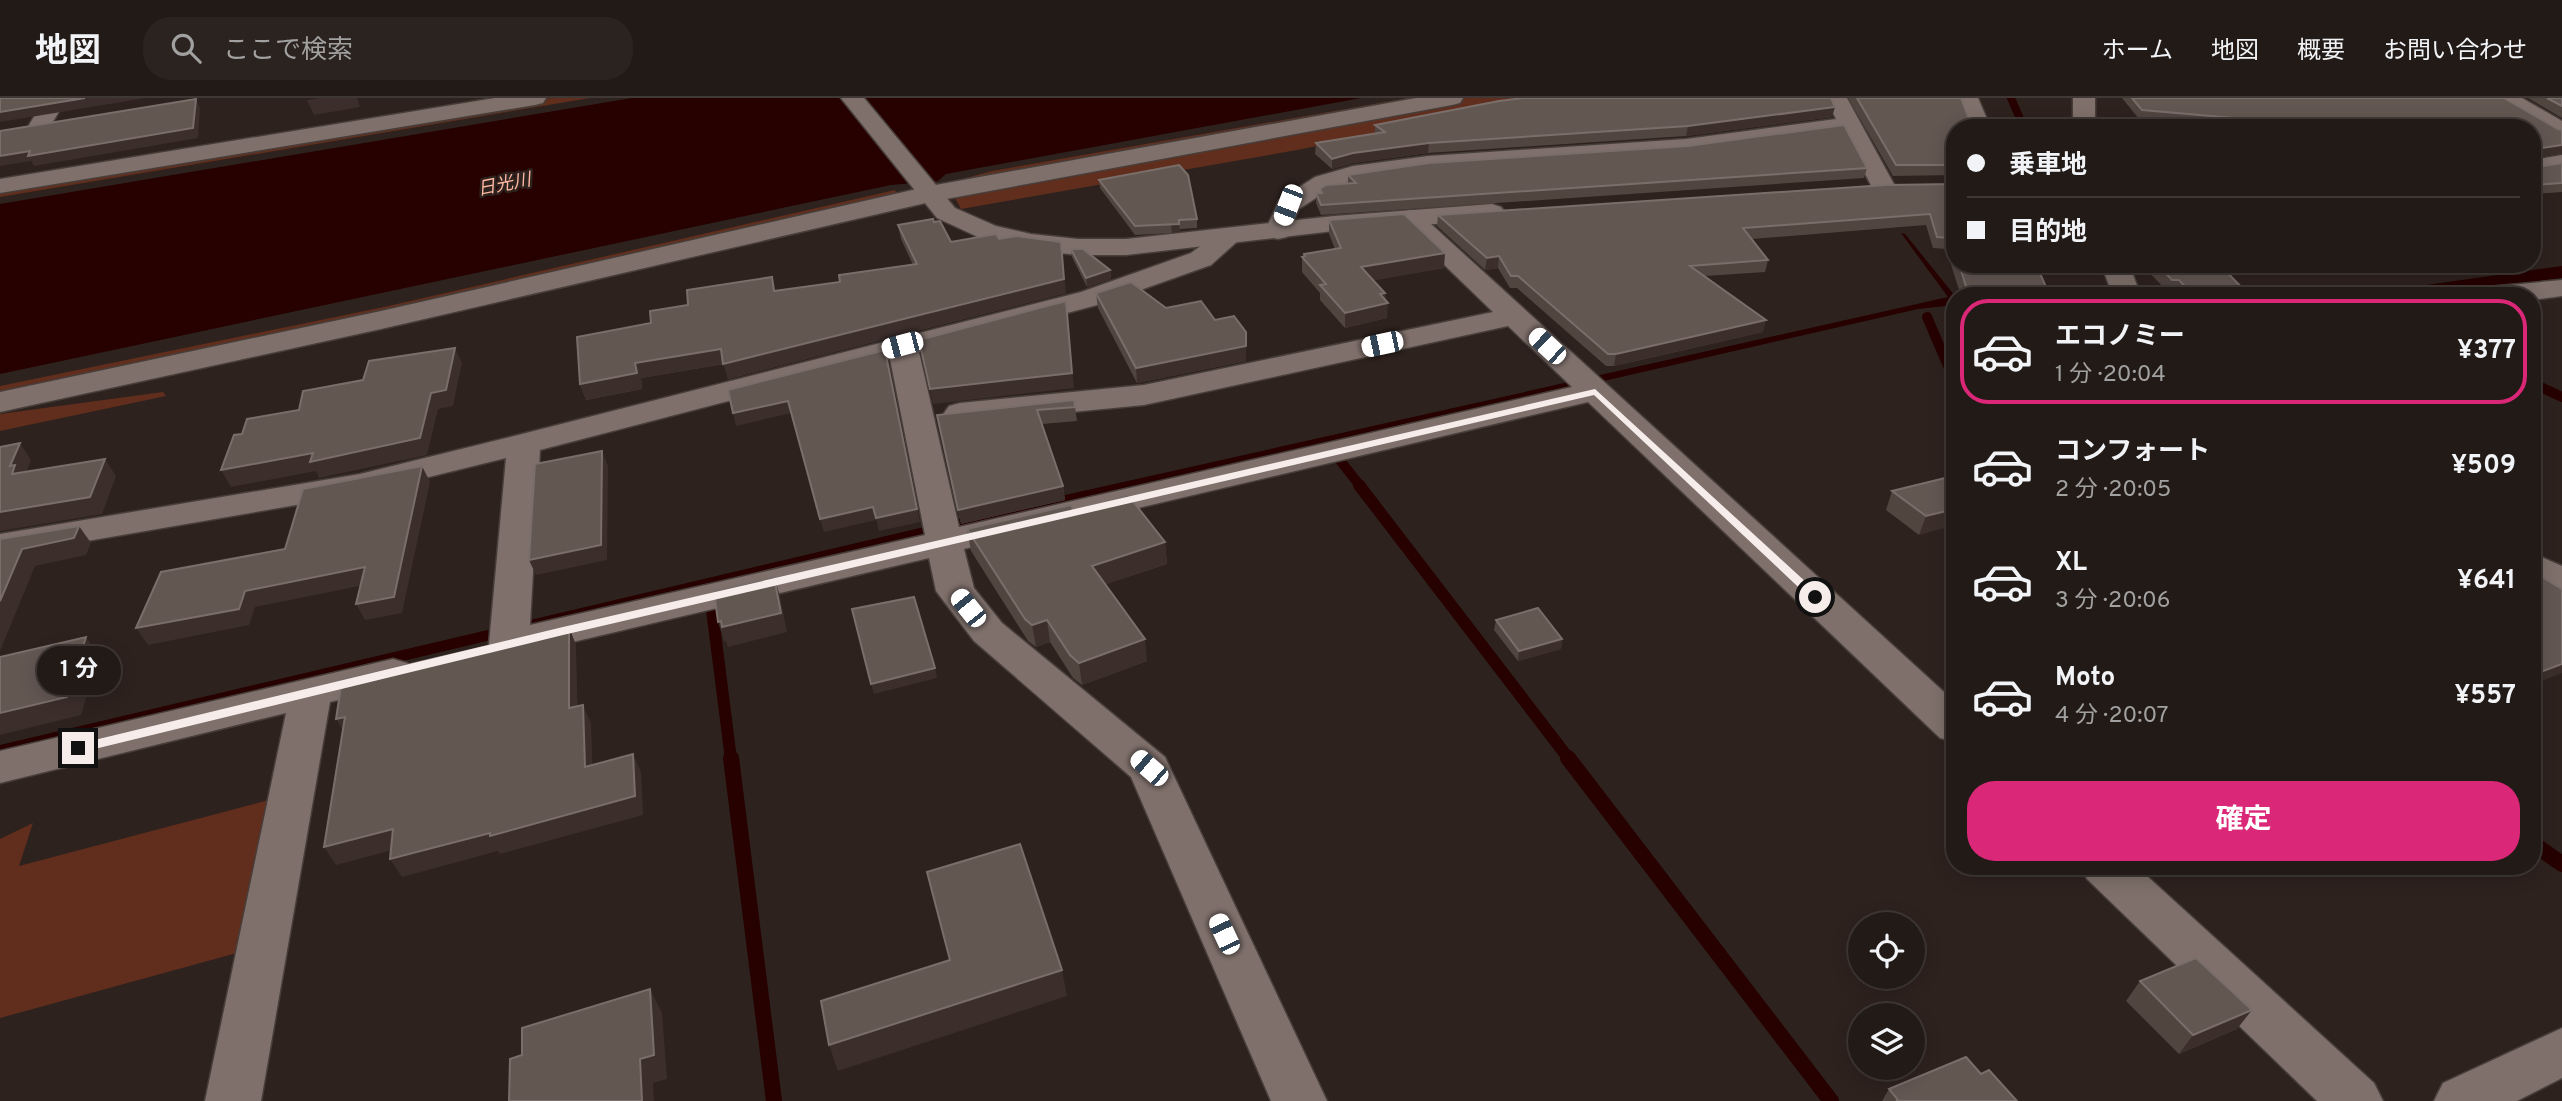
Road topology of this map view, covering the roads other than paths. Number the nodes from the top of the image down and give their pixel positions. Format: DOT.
graph roads {
  1 [pos="56,98"];
  2 [pos="535,98"];
  3 [pos="852,98"];
  4 [pos="1452,98"];
  5 [pos="1836,98"];
  6 [pos="1968,98"];
  7 [pos="2084,98"];
  8 [pos="2506,98"];
  9 [pos="1976,119"];
  10 [pos="2084,119"];
  11 [pos="66,121"];
  12 [pos="1850,124"];
  13 [pos="40,125"];
  14 [pos="13,130"];
  15 [pos="2562,131"];
  16 [pos="2562,162"];
  17 [pos="2541,166"];
  18 [pos="0,186"];
  19 [pos="1856,188"];
  20 [pos="929,192"];
  21 [pos="1518,210"];
  22 [pos="1410,218"];
  23 [pos="1278,231"];
  24 [pos="1227,239"];
  25 [pos="2562,288"];
  26 [pos="2541,290"];
  27 [pos="1514,316"];
  28 [pos="902,345"];
  29 [pos="1589,385"];
  30 [pos="0,402"];
  31 [pos="920,418"];
  32 [pos="524,443"];
  33 [pos="941,533"];
  34 [pos="0,545"];
  35 [pos="2541,570"];
  36 [pos="2562,582"];
  37 [pos="510,635"];
  38 [pos="469,654"];
  39 [pos="430,664"];
  40 [pos="311,694"];
  41 [pos="1946,719"];
  42 [pos="0,767"];
  43 [pos="2114,875"];
  44 [pos="2562,1052"];
  45 [pos="233,1101"];
  46 [pos="1299,1101"];
  47 [pos="2355,1101"];
  48 [pos="2462,1101"];
  1 -- 13 [label="street"];
  2 -- 18 [label="street"];
  3 -- 20 [label="street"];
  4 -- 20 [label="street"];
  5 -- 12 [label="street"];
  6 -- 9 [label="street"];
  7 -- 10 [label="street"];
  8 -- 15 [label="street"];
  11 -- 13 [label="street"];
  12 -- 19 [label="street"];
  12 -- 23 [label="street"];
  13 -- 14 [label="street"];
  16 -- 17 [label="street"];
  20 -- 24 [label="street"];
  20 -- 30 [label="street"];
  21 -- 22 [label="street"];
  22 -- 23 [label="street"];
  22 -- 27 [label="street"];
  23 -- 24 [label="street"];
  24 -- 28 [label="street"];
  25 -- 26 [label="street"];
  27 -- 29 [label="street"];
  27 -- 31 [label="street"];
  28 -- 31 [label="street"];
  28 -- 32 [label="street"];
  29 -- 33 [label="street"];
  29 -- 41 [label="street"];
  31 -- 33 [label="street"];
  32 -- 34 [label="street"];
  32 -- 37 [label="street"];
  33 -- 37 [label="street"];
  33 -- 46 [label="street"];
  35 -- 36 [label="street"];
  37 -- 38 [label="street"];
  39 -- 40 [label="street"];
  40 -- 42 [label="street"];
  40 -- 45 [label="street"];
  43 -- 47 [label="street"];
  44 -- 48 [label="street"];
}
